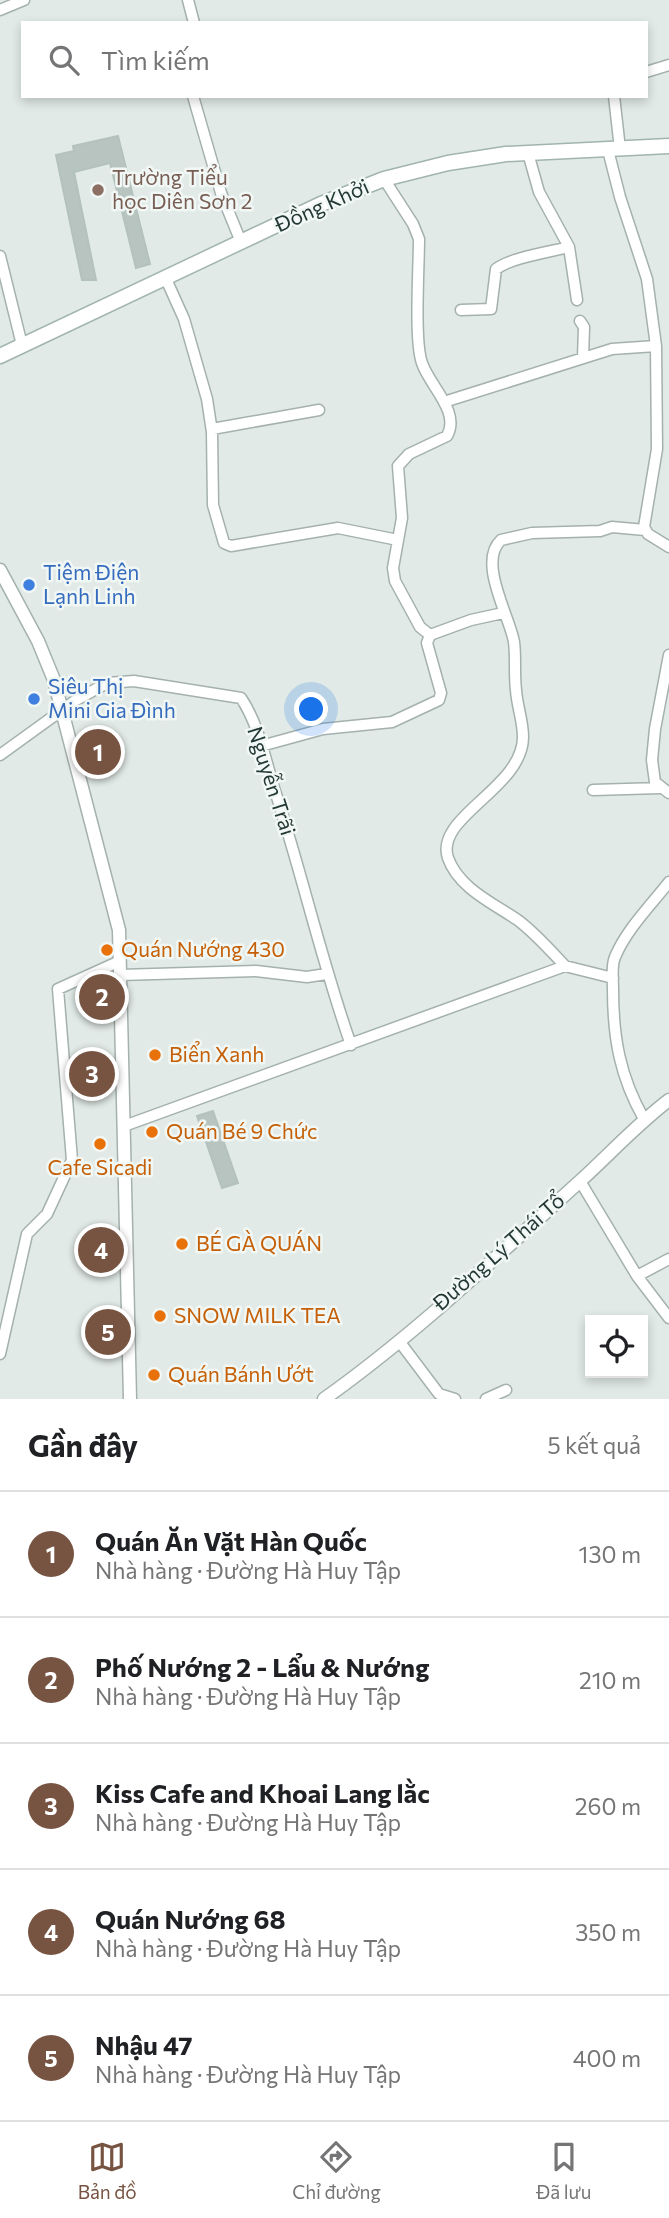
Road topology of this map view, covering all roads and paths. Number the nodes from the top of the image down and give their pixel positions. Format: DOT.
graph roads {
  1 [pos="24,0"];
  2 [pos="188,0"];
  3 [pos="0,10"];
  4 [pos="193,21"];
  5 [pos="669,65"];
  6 [pos="648,71"];
  7 [pos="194,98"];
  8 [pos="614,98"];
  9 [pos="669,146"];
  10 [pos="614,150"];
  11 [pos="528,153"];
  12 [pos="384,179"];
  13 [pos="241,242"];
  14 [pos="569,247"];
  15 [pos="0,256"];
  16 [pos="166,279"];
  17 [pos="577,300"];
  18 [pos="461,310"];
  19 [pos="580,321"];
  20 [pos="22,345"];
  21 [pos="656,346"];
  22 [pos="0,356"];
  23 [pos="583,358"];
  24 [pos="444,402"];
  25 [pos="319,410"];
  26 [pos="212,429"];
  27 [pos="645,530"];
  28 [pos="398,540"];
  29 [pos="669,547"];
  30 [pos="0,570"];
  31 [pos="503,613"];
  32 [pos="430,635"];
  33 [pos="669,655"];
  34 [pos="64,710"];
  35 [pos="261,746"];
  36 [pos="0,755"];
  37 [pos="593,790"];
  38 [pos="664,790"];
  39 [pos="669,882"];
  40 [pos="120,961"];
  41 [pos="565,965"];
  42 [pos="326,974"];
  43 [pos="120,975"];
  44 [pos="613,978"];
  45 [pos="351,1045"];
  46 [pos="669,1100"];
  47 [pos="644,1119"];
  48 [pos="124,1126"];
  49 [pos="580,1181"];
  50 [pos="669,1259"];
  51 [pos="638,1276"];
  52 [pos="669,1318"];
  53 [pos="399,1341"];
  54 [pos="0,1354"];
  55 [pos="506,1390"];
  56 [pos="436,1397"];
  57 [pos="130,1399"];
  58 [pos="324,1399"];
  59 [pos="455,1399"];
  60 [pos="486,1399"];
  1 -- 3 [label="street"];
  2 -- 4 [label="street"];
  5 -- 6 [label="street"];
  7 -- 13 [label="street"];
  8 -- 10 [label="street"];
  9 -- 10 [label="main road, Đồng Khởi"];
  10 -- 11 [label="main road, Đồng Khởi"];
  10 -- 21 [label="street"];
  11 -- 12 [label="main road, Đồng Khởi"];
  11 -- 14 [label="street"];
  12 -- 13 [label="main road, Đồng Khởi"];
  12 -- 24 [label="street"];
  13 -- 16 [label="main road, Đồng Khởi"];
  14 -- 17 [label="street"];
  14 -- 18 [label="street"];
  15 -- 20 [label="street"];
  16 -- 20 [label="main road, Đồng Khởi"];
  16 -- 26 [label="street"];
  19 -- 23 [label="street"];
  20 -- 22 [label="main road, Đồng Khởi"];
  21 -- 23 [label="street"];
  21 -- 27 [label="street"];
  23 -- 24 [label="street"];
  24 -- 28 [label="street"];
  25 -- 26 [label="street"];
  26 -- 28 [label="street"];
  27 -- 29 [label="street"];
  27 -- 31 [label="street"];
  28 -- 32 [label="street"];
  30 -- 34 [label="street"];
  31 -- 32 [label="street"];
  31 -- 41 [label="street"];
  32 -- 35 [label="street"];
  33 -- 38 [label="street"];
  34 -- 35 [label="street, Nguyễn Trãi"];
  34 -- 36 [label="street, Nguyễn Trãi"];
  34 -- 40 [label="street"];
  35 -- 42 [label="street, Nguyễn Trãi"];
  37 -- 38 [label="street"];
  39 -- 44 [label="street"];
  40 -- 43 [label="street"];
  40 -- 54 [label="street"];
  41 -- 44 [label="street"];
  41 -- 45 [label="street"];
  42 -- 43 [label="street"];
  42 -- 45 [label="street, Nguyễn Trãi"];
  43 -- 48 [label="street"];
  44 -- 47 [label="street"];
  45 -- 48 [label="street"];
  46 -- 47 [label="street, Đường Lý Thái Tổ"];
  47 -- 49 [label="street, Đường Lý Thái Tổ"];
  48 -- 57 [label="street"];
  49 -- 51 [label="street"];
  49 -- 53 [label="street, Đường Lý Thái Tổ"];
  50 -- 51 [label="street"];
  51 -- 52 [label="street"];
  53 -- 56 [label="street"];
  53 -- 58 [label="street, Đường Lý Thái Tổ"];
  55 -- 60 [label="street"];
  56 -- 59 [label="street"];
}
